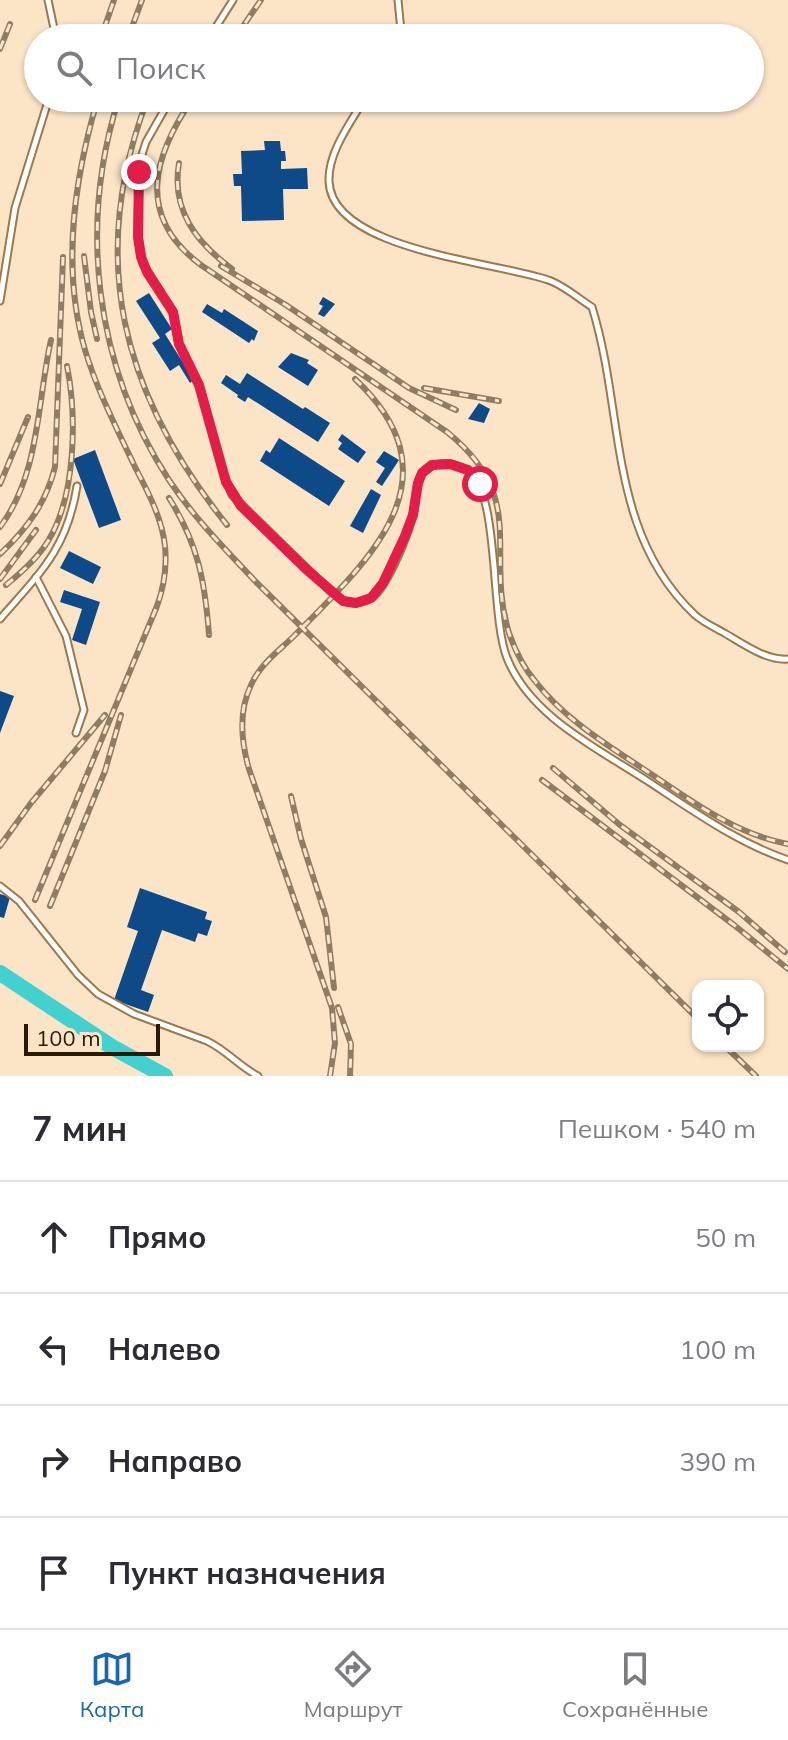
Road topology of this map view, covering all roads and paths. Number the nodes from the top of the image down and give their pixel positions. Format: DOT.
graph roads {
  1 [pos="48,0"];
  2 [pos="233,0"];
  3 [pos="398,0"];
  4 [pos="53,24"];
  5 [pos="218,24"];
  6 [pos="400,24"];
  7 [pos="45,112"];
  8 [pos="163,112"];
  9 [pos="357,112"];
  10 [pos="0,301"];
  11 [pos="77,486"];
  12 [pos="36,577"];
  13 [pos="0,619"];
  14 [pos="788,659"];
  15 [pos="76,733"];
  16 [pos="788,860"];
  17 [pos="0,886"];
  18 [pos="258,1076"];
  1 -- 4 [label="lane"];
  2 -- 5 [label="lane"];
  3 -- 6 [label="lane"];
  7 -- 10 [label="lane"];
  8 -- 16 [label="lane"];
  9 -- 14 [label="lane"];
  11 -- 12 [label="lane"];
  12 -- 13 [label="lane"];
  12 -- 15 [label="lane"];
  17 -- 18 [label="lane"];
}
